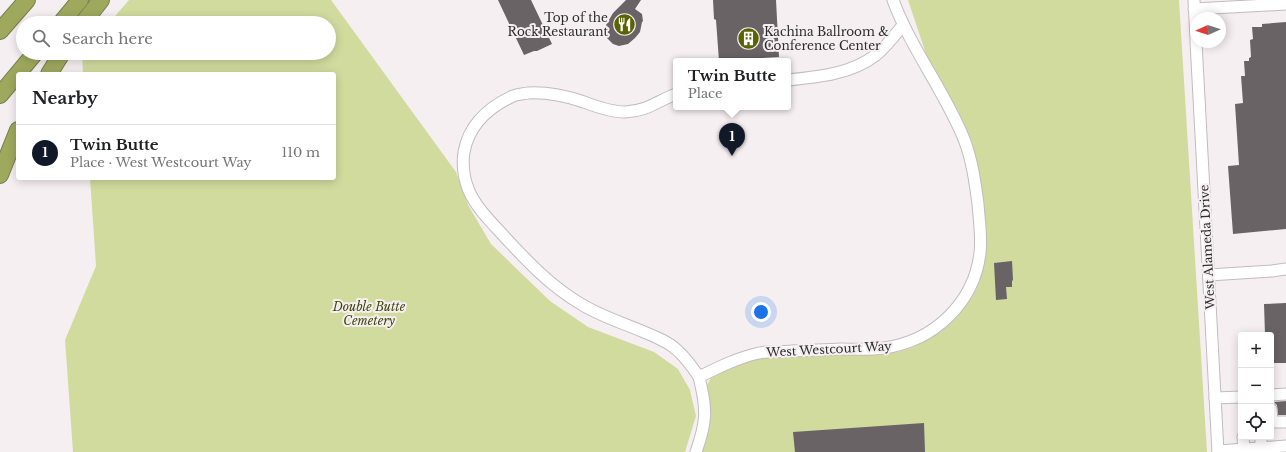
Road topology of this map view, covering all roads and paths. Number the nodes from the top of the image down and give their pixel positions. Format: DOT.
graph roads {
  1 [pos="27,0"];
  2 [pos="80,0"];
  3 [pos="101,0"];
  4 [pos="893,0"];
  5 [pos="1286,4"];
  6 [pos="1194,5"];
  7 [pos="67,16"];
  8 [pos="88,16"];
  9 [pos="903,25"];
  10 [pos="0,31"];
  11 [pos="1196,48"];
  12 [pos="29,60"];
  13 [pos="58,60"];
  14 [pos="19,72"];
  15 [pos="50,72"];
  16 [pos="16,75"];
  17 [pos="791,80"];
  18 [pos="0,94"];
  19 [pos="673,95"];
  20 [pos="16,135"];
  21 [pos="0,175"];
  22 [pos="1286,269"];
  23 [pos="1208,275"];
  24 [pos="699,377"];
  25 [pos="1286,394"];
  26 [pos="1274,395"];
  27 [pos="1215,398"];
  28 [pos="1238,398"];
  29 [pos="1274,422"];
  30 [pos="1286,422"];
  31 [pos="1243,440"];
  32 [pos="1261,442"];
  33 [pos="1286,446"];
  34 [pos="1244,449"];
  35 [pos="1218,451"];
  36 [pos="696,452"];
  1 -- 10 [label="highway"];
  2 -- 7 [label="highway"];
  3 -- 8 [label="highway"];
  4 -- 9 [label="street, West Westcourt Way"];
  5 -- 6 [label="street"];
  9 -- 17 [label="street"];
  9 -- 24 [label="street, West Westcourt Way"];
  11 -- 23 [label="street, West Alameda Drive"];
  12 -- 14 [label="highway"];
  13 -- 15 [label="highway"];
  16 -- 18 [label="highway"];
  19 -- 24 [label="street"];
  20 -- 21 [label="highway"];
  22 -- 23 [label="street"];
  23 -- 27 [label="street, West Alameda Drive"];
  24 -- 36 [label="street"];
  25 -- 26 [label="street"];
  27 -- 28 [label="street"];
  27 -- 35 [label="street, West Alameda Drive"];
  29 -- 30 [label="street"];
  31 -- 34 [label="street"];
  32 -- 33 [label="street"];
  32 -- 34 [label="street"];
  34 -- 35 [label="street"];
}
